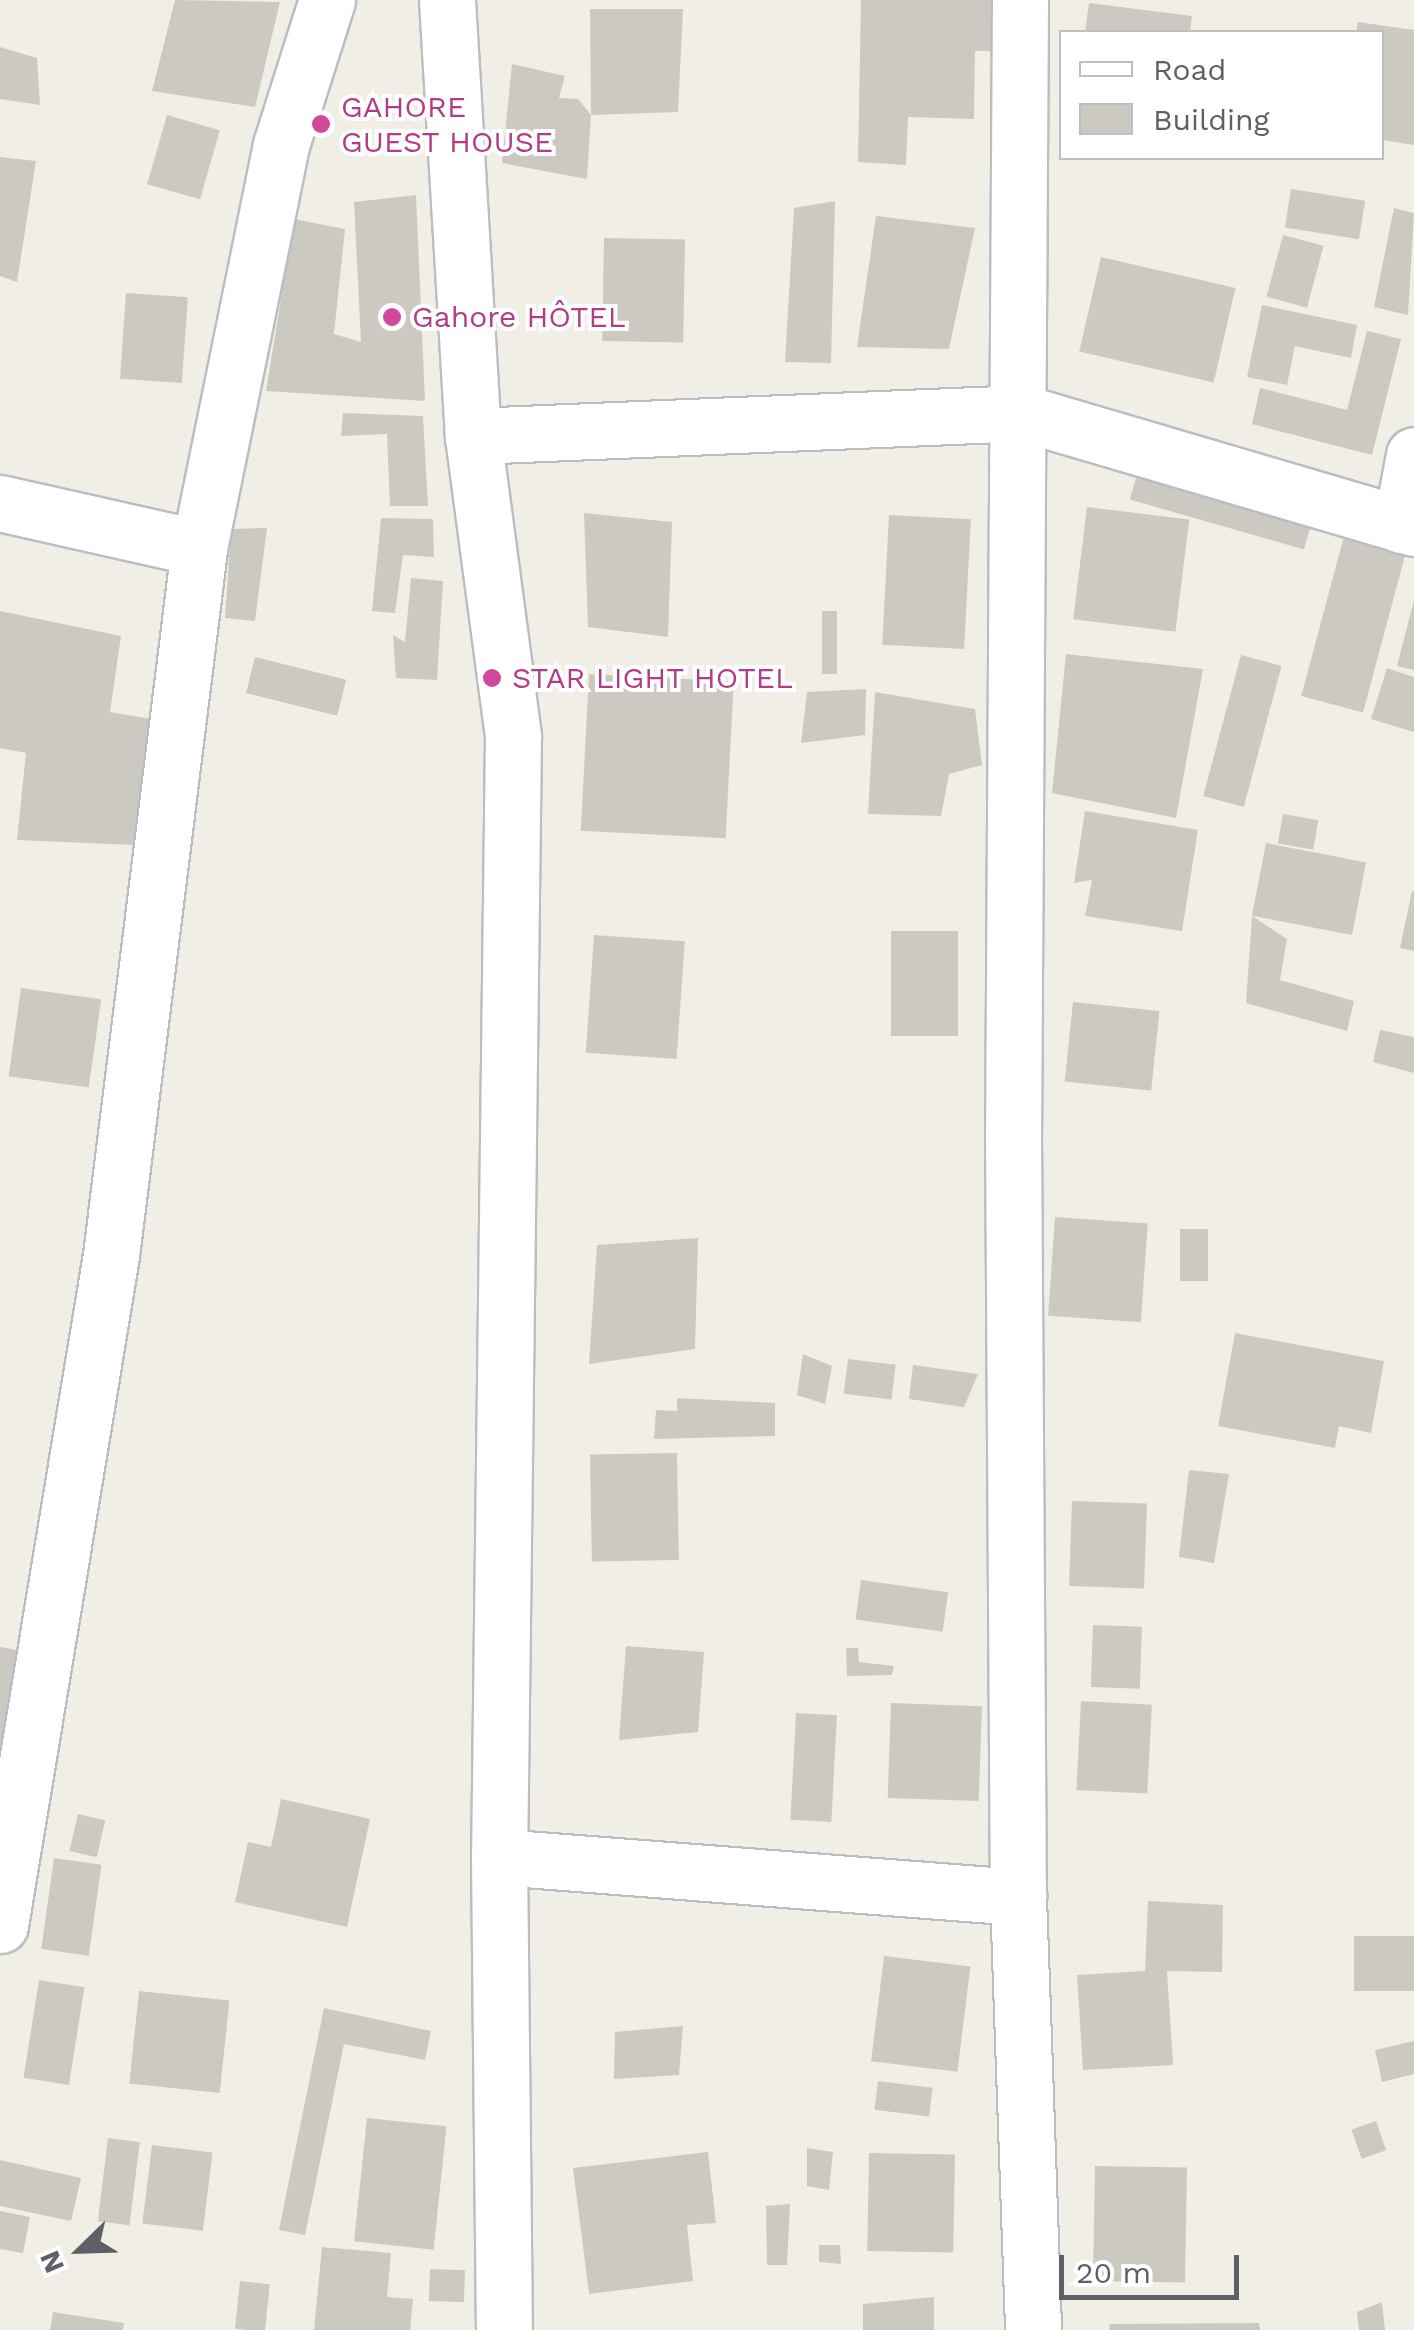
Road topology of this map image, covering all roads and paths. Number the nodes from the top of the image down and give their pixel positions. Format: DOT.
graph roads {
  1 [pos="327,0"];
  2 [pos="446,0"];
  3 [pos="1020,0"];
  4 [pos="1022,413"];
  5 [pos="473,436"];
  6 [pos="1414,454"];
  7 [pos="0,503"];
  8 [pos="1408,526"];
  9 [pos="199,548"];
  10 [pos="498,1857"];
  11 [pos="1018,1897"];
  12 [pos="0,1924"];
  13 [pos="504,2330"];
  14 [pos="1034,2330"];
  1 -- 9 [label="street"];
  2 -- 5 [label="street"];
  3 -- 4 [label="street"];
  4 -- 5 [label="street"];
  4 -- 8 [label="street"];
  4 -- 11 [label="street"];
  5 -- 10 [label="street"];
  6 -- 8 [label="street"];
  7 -- 9 [label="street"];
  9 -- 12 [label="street"];
  10 -- 11 [label="street"];
  10 -- 13 [label="street"];
  11 -- 14 [label="street"];
}
